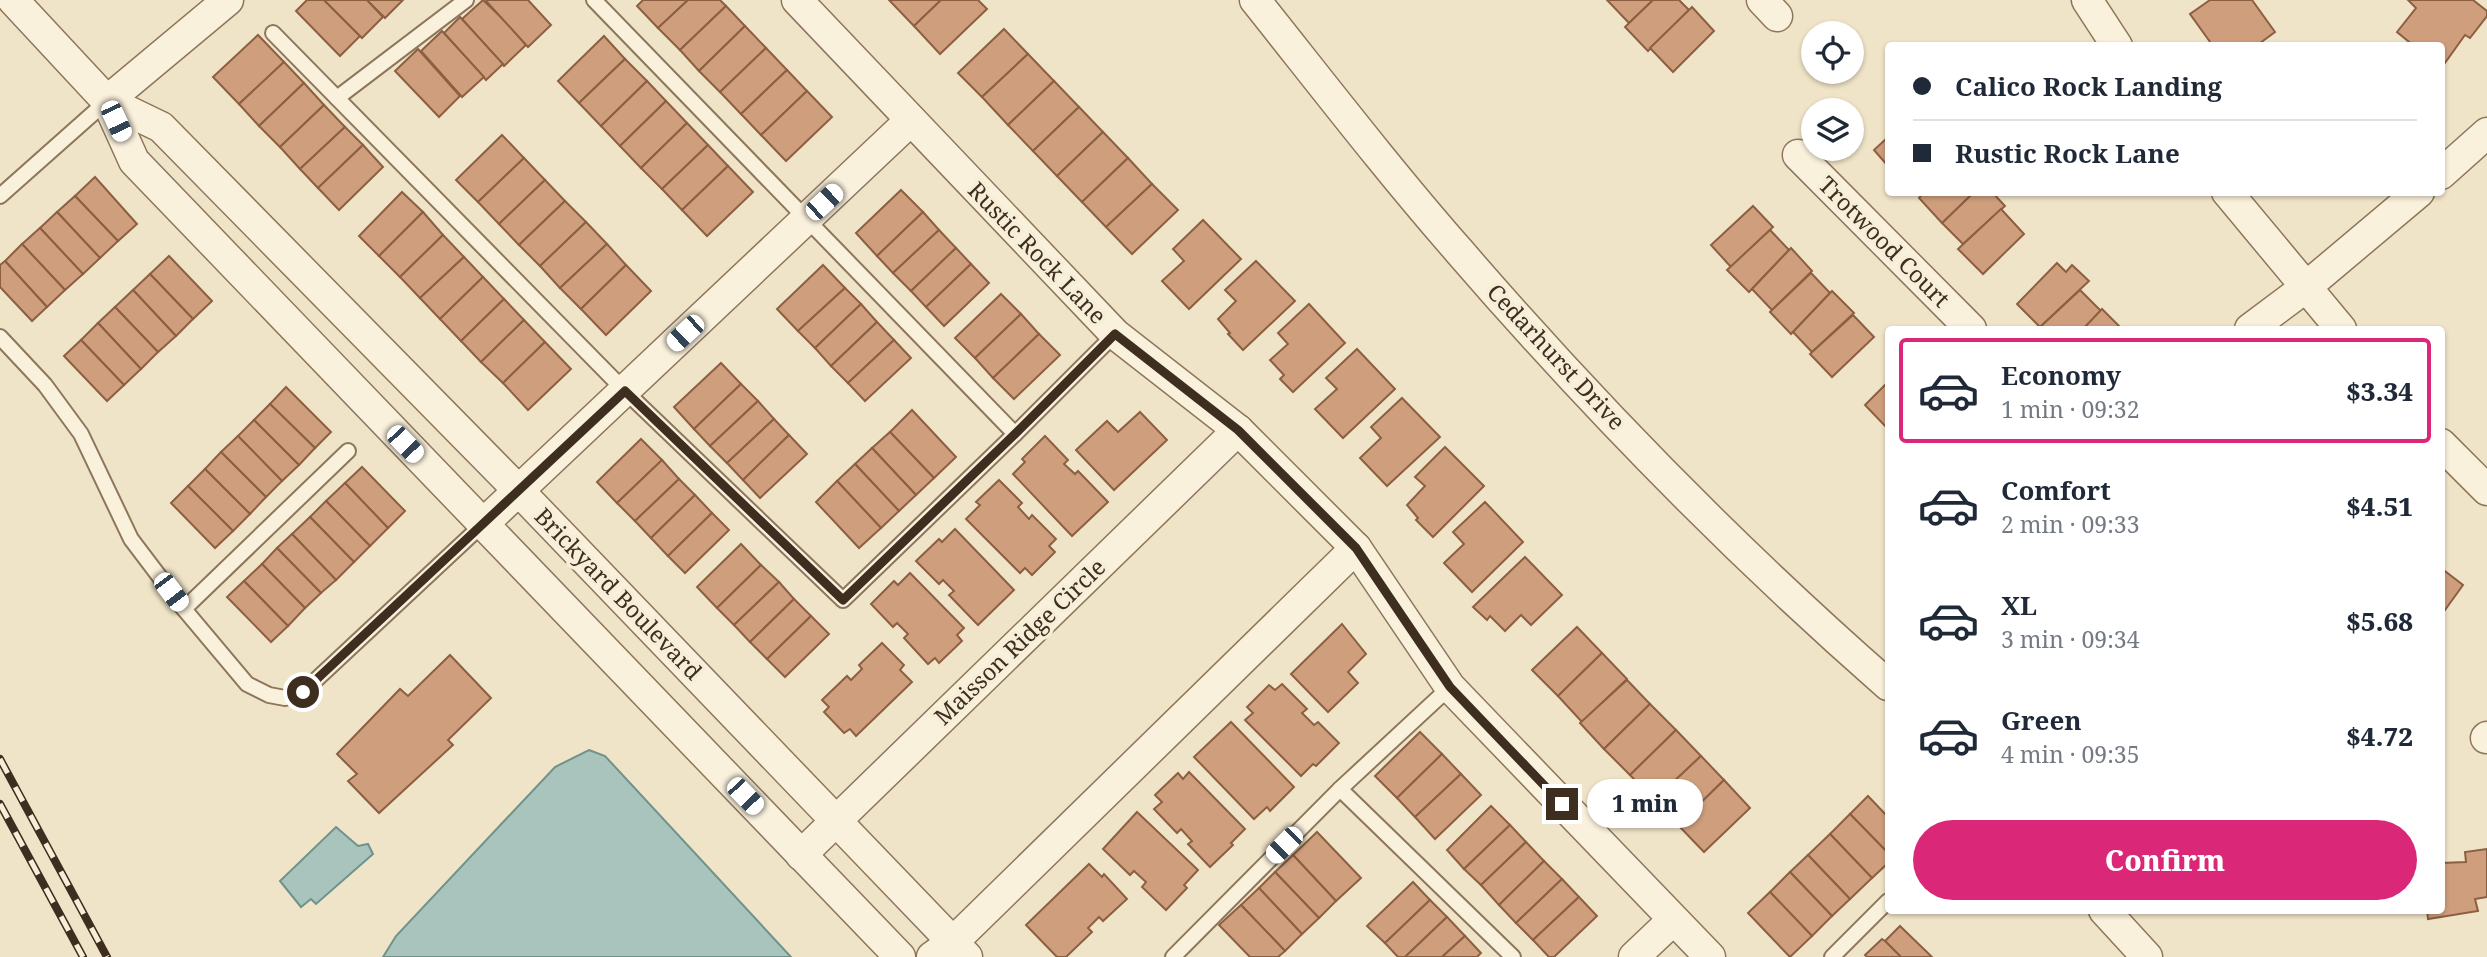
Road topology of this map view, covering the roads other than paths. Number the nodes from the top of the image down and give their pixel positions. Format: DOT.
graph roads {
  1 [pos="13,0"];
  2 [pos="229,0"];
  3 [pos="466,0"];
  4 [pos="594,0"];
  5 [pos="797,0"];
  6 [pos="1255,0"];
  7 [pos="2087,0"];
  8 [pos="273,33"];
  9 [pos="2114,42"];
  10 [pos="337,98"];
  11 [pos="107,101"];
  12 [pos="911,120"];
  13 [pos="2487,133"];
  14 [pos="1798,155"];
  15 [pos="2445,170"];
  16 [pos="0,196"];
  17 [pos="2230,196"];
  18 [pos="2414,196"];
  19 [pos="807,218"];
  20 [pos="2306,287"];
  21 [pos="1968,326"];
  22 [pos="2254,326"];
  23 [pos="2338,326"];
  24 [pos="1115,334"];
  25 [pos="0,337"];
  26 [pos="625,391"];
  27 [pos="1238,430"];
  28 [pos="1015,434"];
  29 [pos="2445,448"];
  30 [pos="348,451"];
  31 [pos="2487,490"];
  32 [pos="519,491"];
  33 [pos="482,525"];
  34 [pos="1356,548"];
  35 [pos="184,609"];
  36 [pos="1885,682"];
  37 [pos="1450,687"];
  38 [pos="1340,789"];
  39 [pos="836,821"];
  40 [pos="802,855"];
  41 [pos="1885,904"];
  42 [pos="2108,914"];
  43 [pos="1673,920"];
  44 [pos="951,952"];
  45 [pos="900,957"];
  46 [pos="1173,957"];
  47 [pos="1513,957"];
  48 [pos="1634,957"];
  49 [pos="1710,957"];
  50 [pos="1832,957"];
  51 [pos="2147,957"];
  1 -- 11 [label="street, Brickyard Boulevard"];
  2 -- 11 [label="street"];
  3 -- 10 [label="lane"];
  4 -- 19 [label="lane"];
  5 -- 12 [label="street, Rustic Rock Lane"];
  6 -- 36 [label="street, Cedarhurst Drive"];
  7 -- 9 [label="street"];
  8 -- 10 [label="lane"];
  10 -- 26 [label="lane"];
  11 -- 16 [label="lane"];
  11 -- 32 [label="street, Brickyard Boulevard"];
  11 -- 33 [label="street, Brickyard Boulevard"];
  12 -- 19 [label="street"];
  12 -- 24 [label="street, Rustic Rock Lane"];
  13 -- 15 [label="street"];
  14 -- 21 [label="street, Trotwood Court"];
  17 -- 20 [label="street"];
  18 -- 20 [label="street"];
  19 -- 26 [label="street"];
  19 -- 28 [label="lane"];
  20 -- 22 [label="street"];
  20 -- 23 [label="street"];
  24 -- 27 [label="street, Rustic Rock Lane"];
  24 -- 28 [label="lane"];
  25 -- 35 [label="lane"];
  26 -- 28 [label="lane"];
  26 -- 32 [label="street"];
  27 -- 34 [label="street, Rustic Rock Lane"];
  27 -- 39 [label="street, Maisson Ridge Circle"];
  29 -- 31 [label="street"];
  30 -- 35 [label="lane"];
  32 -- 33 [label="street"];
  32 -- 39 [label="street, Brickyard Boulevard"];
  33 -- 35 [label="lane"];
  33 -- 40 [label="street, Brickyard Boulevard"];
  34 -- 37 [label="street, Rustic Rock Lane"];
  34 -- 44 [label="street"];
  37 -- 38 [label="lane"];
  37 -- 43 [label="street, Rustic Rock Lane"];
  38 -- 46 [label="lane"];
  38 -- 47 [label="lane"];
  39 -- 40 [label="street, Maisson Ridge Circle"];
  39 -- 44 [label="street, Brickyard Boulevard"];
  40 -- 45 [label="street, Brickyard Boulevard"];
  41 -- 50 [label="lane"];
  42 -- 51 [label="street"];
  43 -- 48 [label="street"];
  43 -- 49 [label="street, Rustic Rock Lane"];
}
